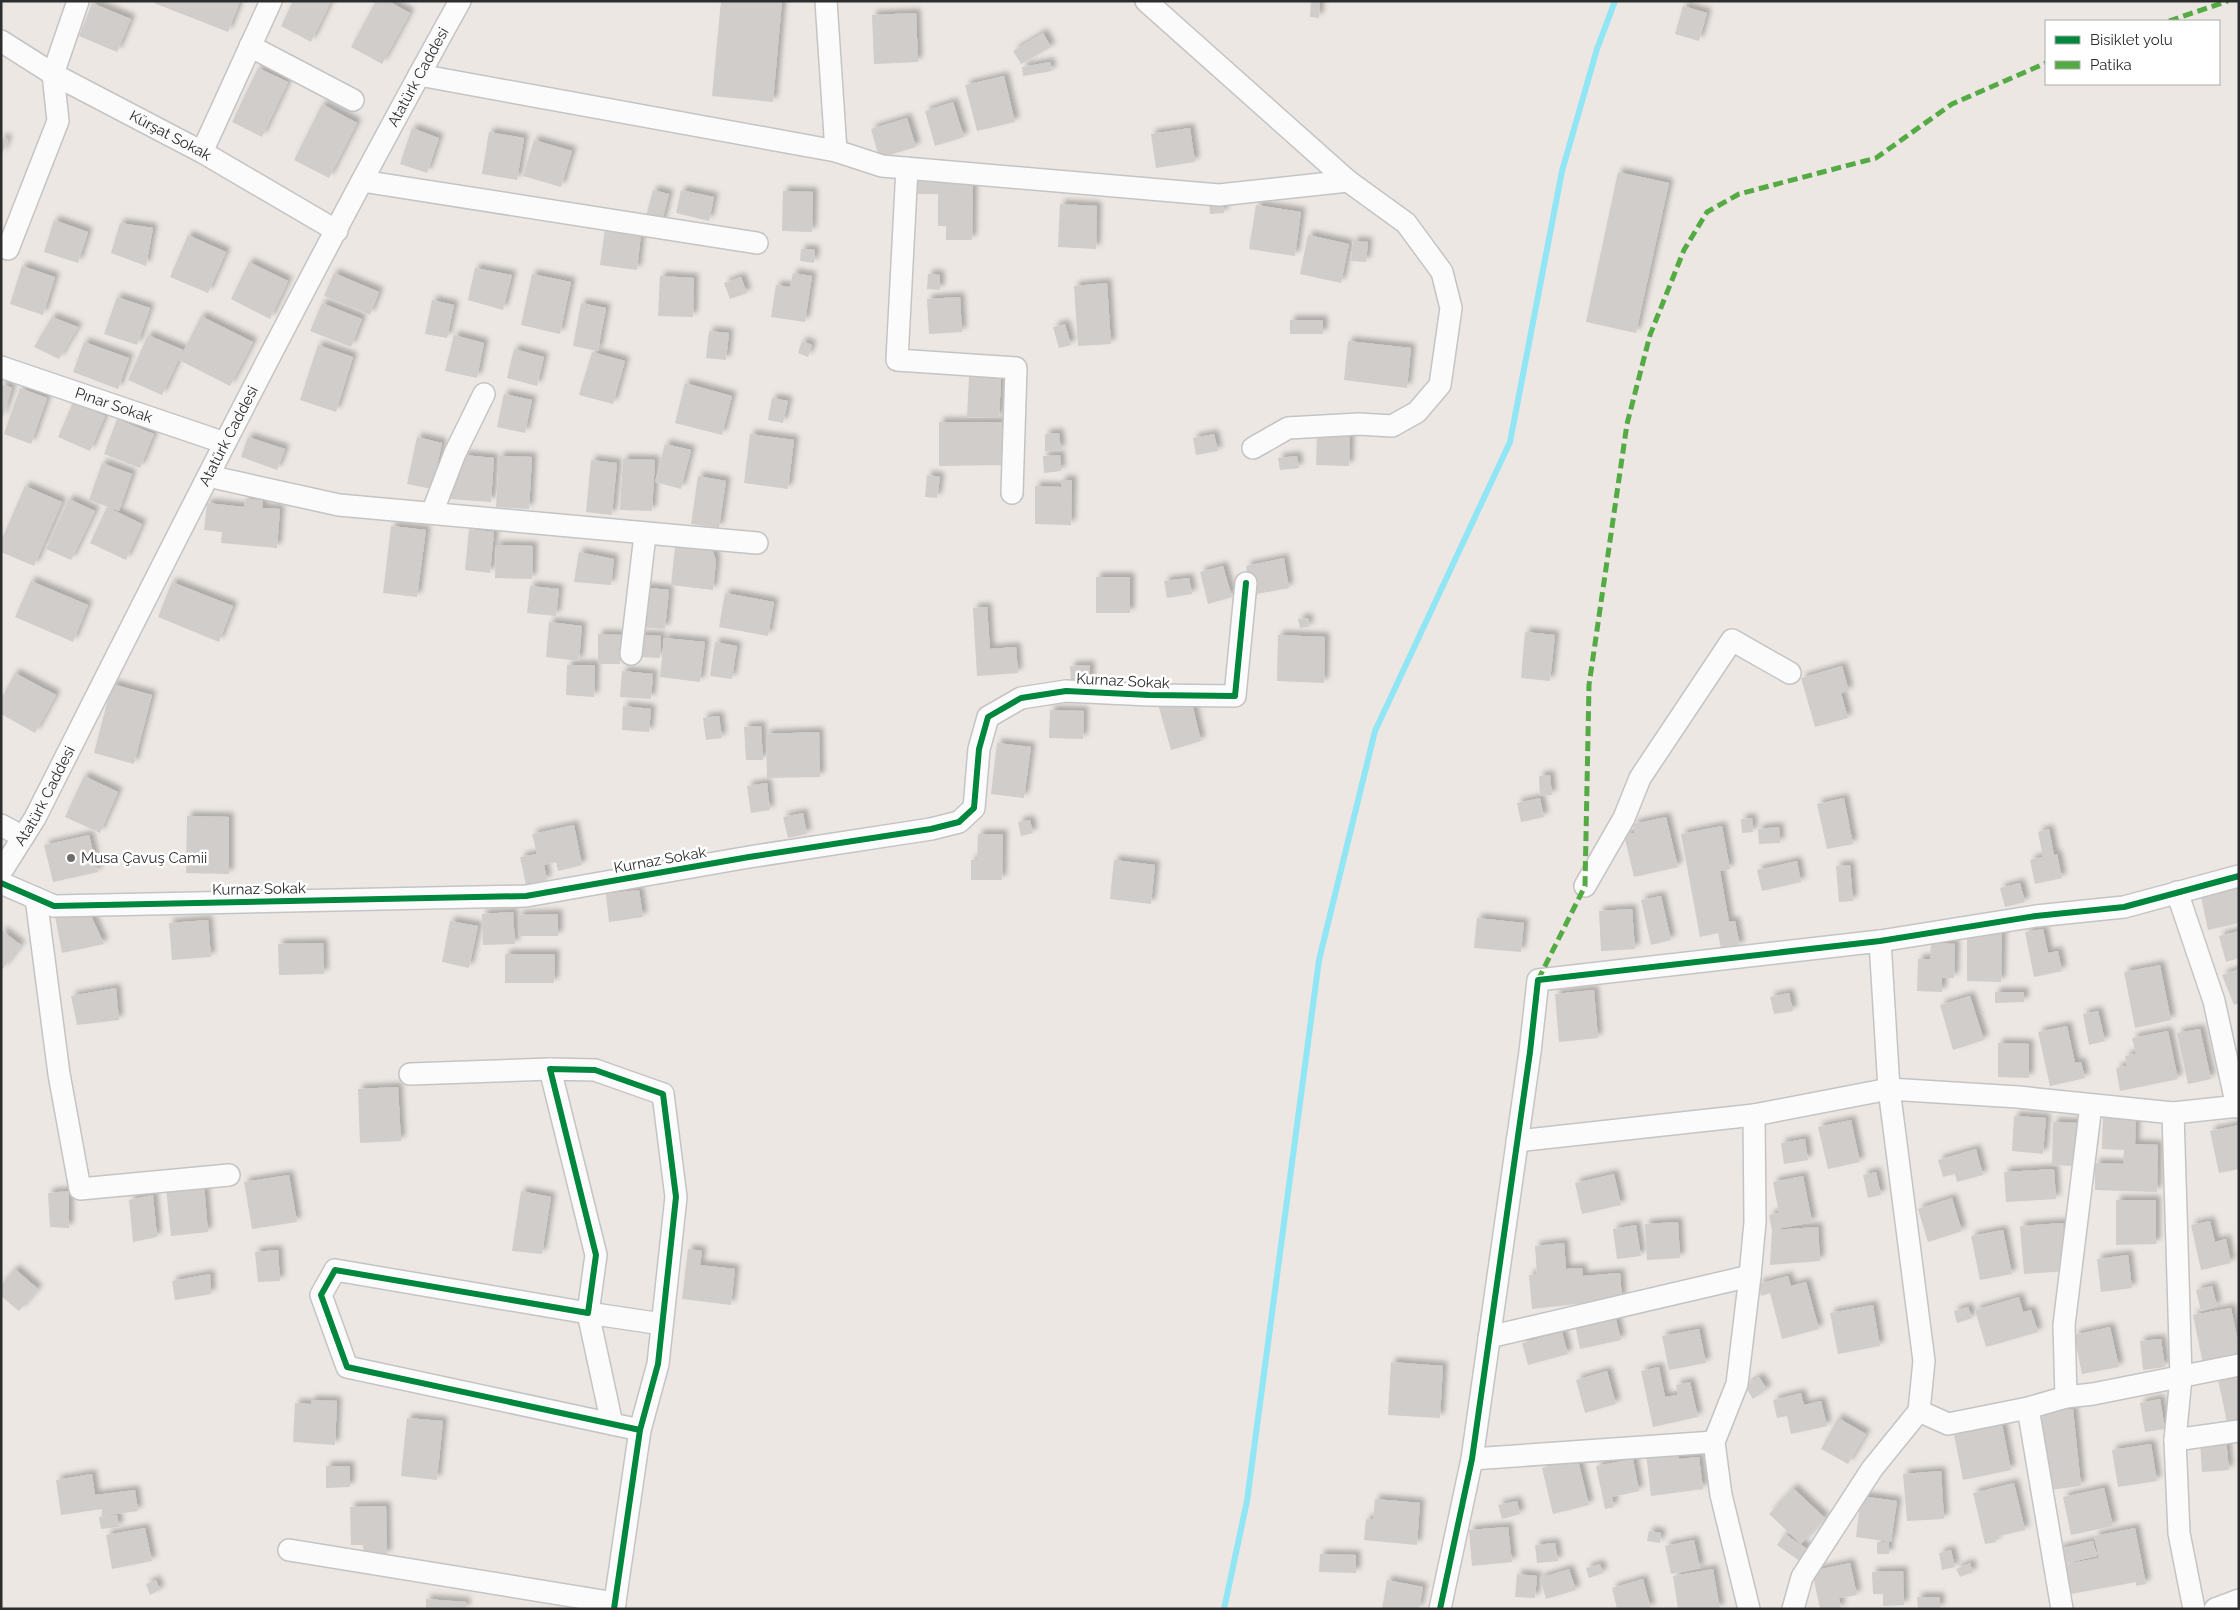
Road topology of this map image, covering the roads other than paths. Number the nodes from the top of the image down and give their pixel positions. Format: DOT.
graph roads {
  1 [pos="78,1"];
  2 [pos="271,1"];
  3 [pos="460,1"];
  4 [pos="826,1"];
  5 [pos="1146,1"];
  6 [pos="1,41"];
  7 [pos="250,46"];
  8 [pos="53,74"];
  9 [pos="419,75"];
  10 [pos="353,100"];
  11 [pos="836,151"];
  12 [pos="202,152"];
  13 [pos="907,168"];
  14 [pos="362,181"];
  15 [pos="1348,181"];
  16 [pos="337,231"];
  17 [pos="757,243"];
  18 [pos="8,248"];
  19 [pos="1,367"];
  20 [pos="484,394"];
  21 [pos="225,443"];
  22 [pos="1253,448"];
  23 [pos="208,476"];
  24 [pos="1012,493"];
  25 [pos="432,513"];
  26 [pos="645,535"];
  27 [pos="757,544"];
  28 [pos="1246,583"];
  29 [pos="631,654"];
  30 [pos="1790,673"];
  31 [pos="1,825"];
  32 [pos="23,837"];
  33 [pos="1,872"];
  34 [pos="2239,876"];
  35 [pos="1,883"];
  36 [pos="1585,886"];
  37 [pos="2177,892"];
  38 [pos="36,898"];
  39 [pos="1880,942"];
  40 [pos="550,1069"];
  41 [pos="410,1074"];
  42 [pos="1889,1089"];
  43 [pos="2091,1104"];
  44 [pos="2238,1106"];
  45 [pos="2173,1113"];
  46 [pos="1754,1115"];
  47 [pos="1517,1142"];
  48 [pos="229,1175"];
  49 [pos="1750,1276"];
  50 [pos="588,1314"];
  51 [pos="662,1324"];
  52 [pos="1489,1337"];
  53 [pos="2239,1365"];
  54 [pos="2181,1377"];
  55 [pos="2066,1397"];
  56 [pos="2028,1408"];
  57 [pos="1919,1412"];
  58 [pos="612,1424"];
  59 [pos="640,1430"];
  60 [pos="2239,1431"];
  61 [pos="2175,1440"];
  62 [pos="1714,1442"];
  63 [pos="1472,1459"];
  64 [pos="289,1550"];
  65 [pos="2239,1600"];
  66 [pos="615,1606"];
  67 [pos="1440,1609"];
  68 [pos="1749,1609"];
  69 [pos="1793,1609"];
  70 [pos="2062,1609"];
  71 [pos="2194,1609"];
  72 [pos="2215,1609"];
  1 -- 8 [label="street"];
  2 -- 7 [label="street"];
  3 -- 9 [label="street, Atatürk Caddesi"];
  4 -- 11 [label="street"];
  5 -- 15 [label="street"];
  6 -- 8 [label="street, Kürşat Sokak"];
  7 -- 10 [label="street"];
  7 -- 12 [label="street"];
  8 -- 12 [label="street, Kürşat Sokak"];
  8 -- 18 [label="street"];
  9 -- 11 [label="street"];
  9 -- 14 [label="street, Atatürk Caddesi"];
  11 -- 13 [label="street"];
  12 -- 16 [label="street, Kürşat Sokak"];
  13 -- 15 [label="street"];
  13 -- 24 [label="street"];
  14 -- 16 [label="street, Atatürk Caddesi"];
  14 -- 17 [label="street"];
  15 -- 22 [label="street"];
  16 -- 21 [label="street, Atatürk Caddesi"];
  19 -- 21 [label="street, Pınar Sokak"];
  20 -- 25 [label="street"];
  21 -- 23 [label="street, Atatürk Caddesi"];
  23 -- 25 [label="street"];
  23 -- 32 [label="street, Atatürk Caddesi"];
  25 -- 26 [label="street"];
  26 -- 27 [label="street"];
  26 -- 29 [label="street"];
  28 -- 38 [label="street, Kurnaz Sokak"];
  30 -- 36 [label="street"];
  31 -- 32 [label="street"];
  32 -- 33 [label="street, Atatürk Caddesi"];
  34 -- 37 [label="street"];
  35 -- 38 [label="street, Kurnaz Sokak"];
  37 -- 39 [label="street"];
  37 -- 44 [label="street"];
  38 -- 48 [label="street"];
  39 -- 42 [label="street"];
  39 -- 47 [label="street"];
  40 -- 41 [label="street"];
  40 -- 50 [label="street"];
  40 -- 51 [label="street"];
  42 -- 43 [label="street"];
  42 -- 46 [label="street"];
  42 -- 57 [label="street"];
  43 -- 45 [label="street"];
  43 -- 55 [label="street"];
  44 -- 45 [label="street"];
  45 -- 54 [label="street"];
  46 -- 47 [label="street"];
  46 -- 49 [label="street"];
  47 -- 52 [label="street"];
  49 -- 52 [label="street"];
  49 -- 62 [label="street"];
  50 -- 51 [label="street"];
  50 -- 58 [label="street"];
  50 -- 58 [label="street"];
  51 -- 59 [label="street"];
  52 -- 63 [label="street"];
  53 -- 54 [label="street"];
  54 -- 55 [label="street"];
  54 -- 61 [label="street"];
  55 -- 56 [label="street"];
  56 -- 57 [label="street"];
  56 -- 70 [label="street"];
  57 -- 69 [label="street"];
  58 -- 59 [label="street"];
  59 -- 66 [label="street"];
  60 -- 61 [label="street"];
  61 -- 71 [label="street"];
  62 -- 63 [label="street"];
  62 -- 68 [label="street"];
  63 -- 67 [label="street"];
  64 -- 66 [label="street"];
  65 -- 72 [label="street"];
}
